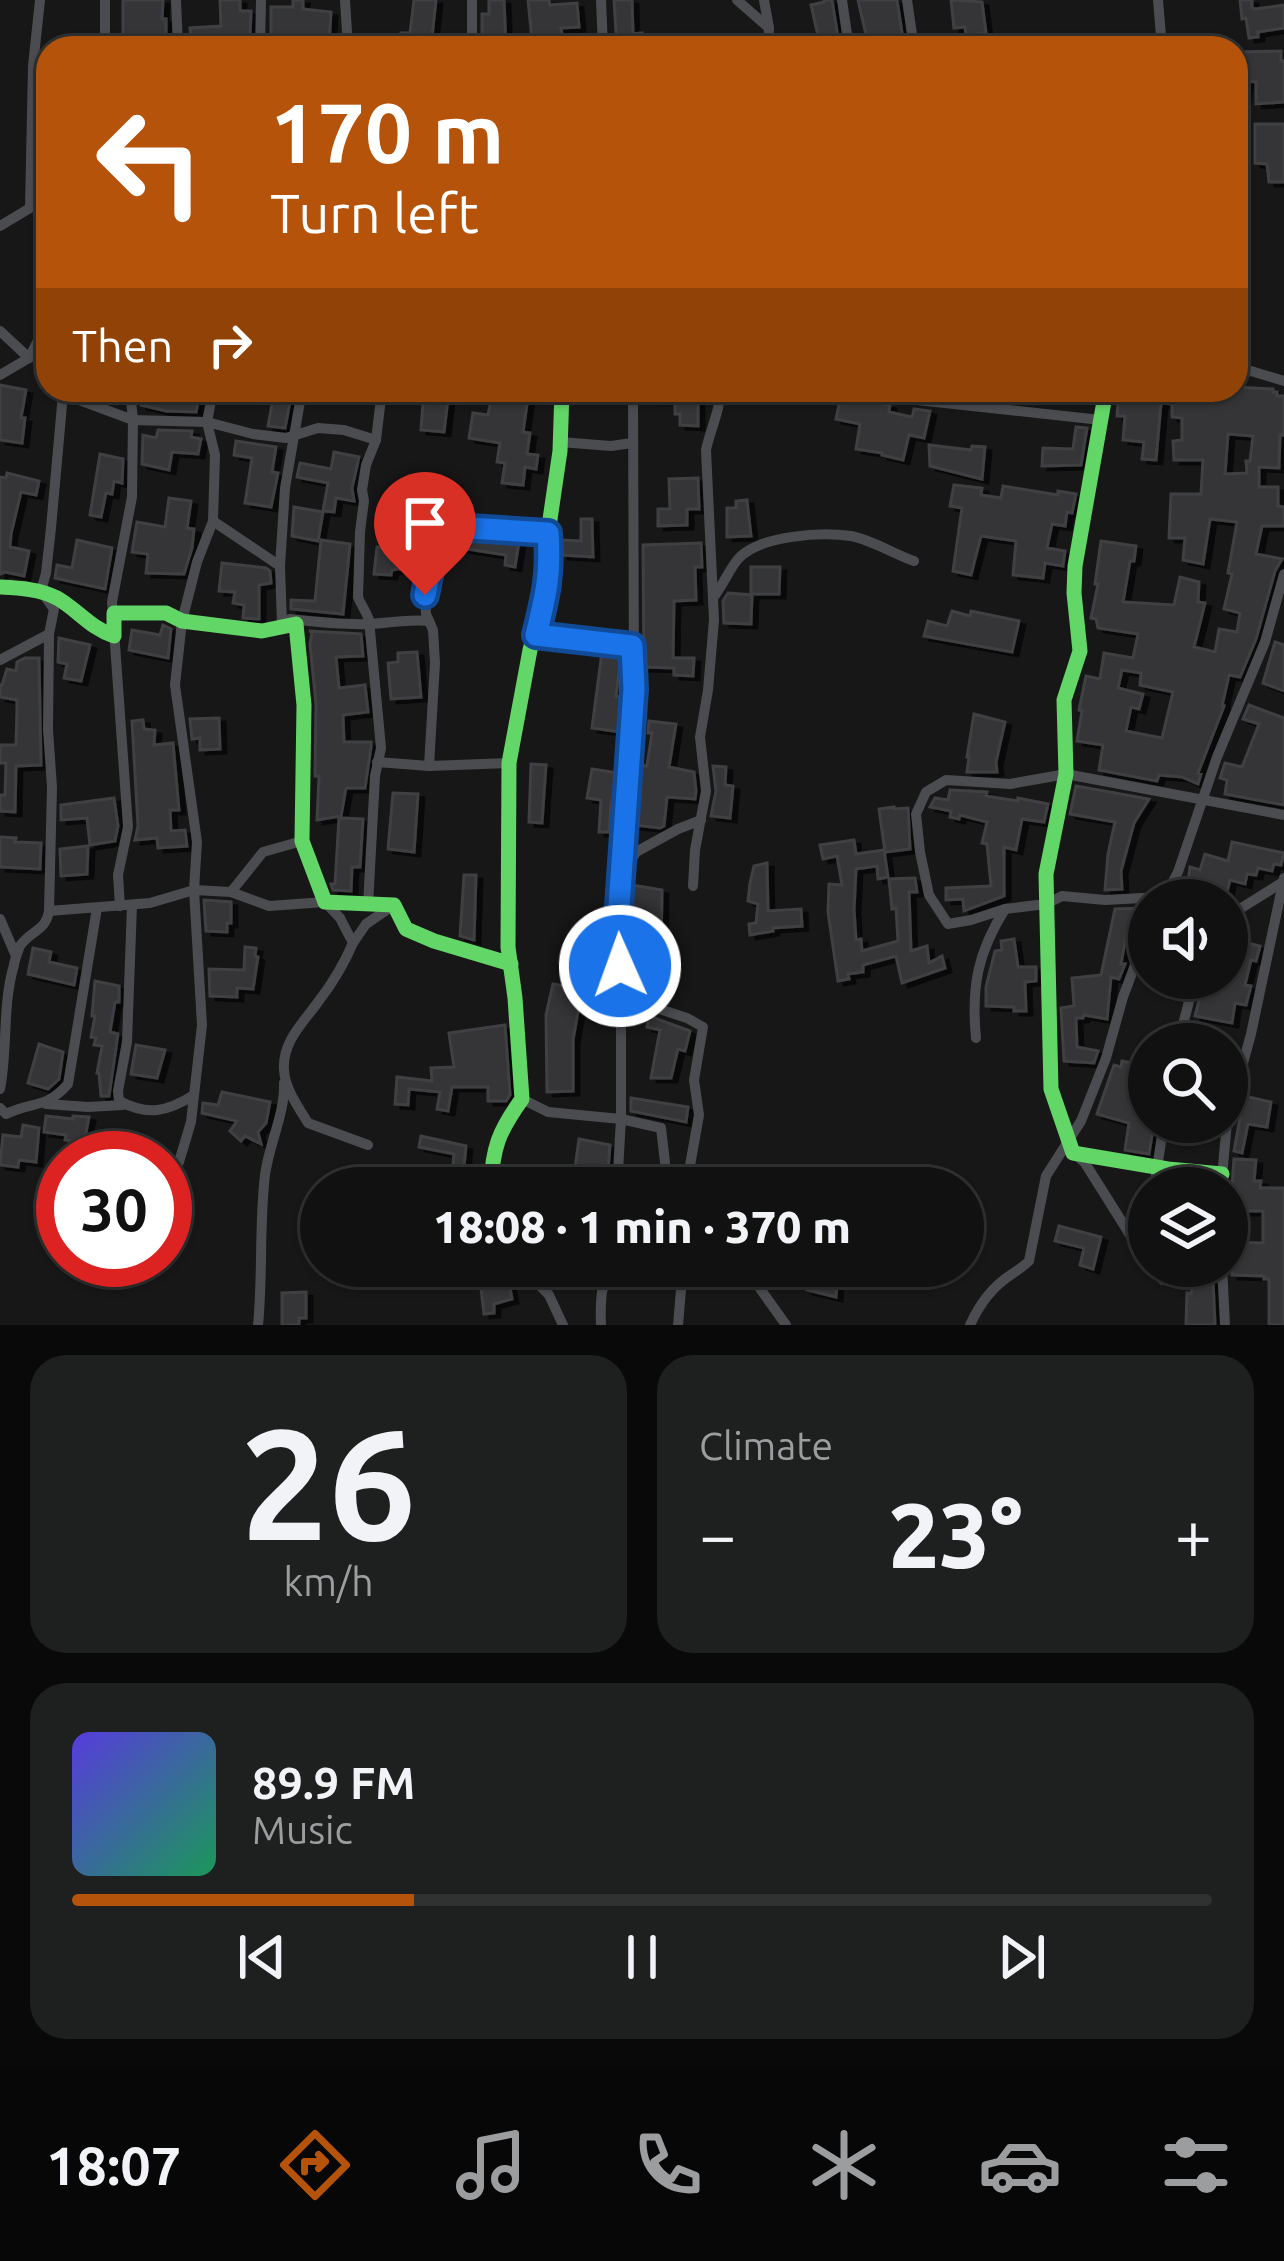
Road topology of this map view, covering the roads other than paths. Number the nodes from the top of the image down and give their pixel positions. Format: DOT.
graph roads {
  1 [pos="40,0"];
  2 [pos="105,0"];
  3 [pos="176,0"];
  4 [pos="261,0"];
  5 [pos="345,0"];
  6 [pos="472,0"];
  7 [pos="601,0"];
  8 [pos="737,0"];
  9 [pos="764,0"];
  10 [pos="842,0"];
  11 [pos="907,0"];
  12 [pos="1158,0"];
  13 [pos="769,28"];
  14 [pos="36,36"];
  15 [pos="105,36"];
  16 [pos="178,36"];
  17 [pos="260,36"];
  18 [pos="347,36"];
  19 [pos="472,36"];
  20 [pos="602,36"];
  21 [pos="769,36"];
  22 [pos="847,36"];
  23 [pos="912,36"];
  24 [pos="1161,36"];
  25 [pos="36,38"];
  26 [pos="31,116"];
  27 [pos="36,116"];
  28 [pos="0,226"];
  29 [pos="0,331"];
  30 [pos="36,344"];
  31 [pos="29,358"];
  32 [pos="1248,371"];
  33 [pos="0,375"];
  34 [pos="1284,383"];
  35 [pos="65,402"];
  36 [pos="90,402"];
  37 [pos="131,402"];
  38 [pos="211,402"];
  39 [pos="299,402"];
  40 [pos="381,402"];
  41 [pos="562,402"];
  42 [pos="632,402"];
  43 [pos="720,402"];
  44 [pos="936,402"];
  45 [pos="1104,402"];
  46 [pos="133,420"];
  47 [pos="1101,420"];
  48 [pos="207,422"];
  49 [pos="292,436"];
  50 [pos="376,440"];
  51 [pos="560,442"];
  52 [pos="632,443"];
  53 [pos="213,521"];
  54 [pos="548,533"];
  55 [pos="914,561"];
  56 [pos="280,566"];
  57 [pos="1284,574"];
  58 [pos="0,587"];
  59 [pos="41,591"];
  60 [pos="713,598"];
  61 [pos="115,613"];
  62 [pos="182,621"];
  63 [pos="288,621"];
  64 [pos="429,621"];
  65 [pos="370,624"];
  66 [pos="49,634"];
  67 [pos="536,635"];
  68 [pos="632,646"];
  69 [pos="0,660"];
  70 [pos="377,762"];
  71 [pos="509,763"];
  72 [pos="429,766"];
  73 [pos="1066,774"];
  74 [pos="1204,799"];
  75 [pos="1284,815"];
  76 [pos="700,820"];
  77 [pos="302,841"];
  78 [pos="623,876"];
  79 [pos="1174,879"];
  80 [pos="1284,880"];
  81 [pos="693,886"];
  82 [pos="194,890"];
  83 [pos="231,892"];
  84 [pos="1128,900"];
  85 [pos="325,902"];
  86 [pos="1248,903"];
  87 [pos="1046,904"];
  88 [pos="126,905"];
  89 [pos="368,905"];
  90 [pos="394,905"];
  91 [pos="97,908"];
  92 [pos="1005,909"];
  93 [pos="50,910"];
  94 [pos="1,925"];
  95 [pos="353,944"];
  96 [pos="16,956"];
  97 [pos="511,964"];
  98 [pos="621,974"];
  99 [pos="1128,984"];
  100 [pos="976,1038"];
  101 [pos="284,1074"];
  102 [pos="0,1089"];
  103 [pos="195,1094"];
  104 [pos="522,1099"];
  105 [pos="42,1103"];
  106 [pos="123,1105"];
  107 [pos="0,1108"];
  108 [pos="622,1120"];
  109 [pos="186,1131"];
  110 [pos="1161,1143"];
  111 [pos="368,1145"];
  112 [pos="1071,1147"];
  113 [pos="492,1167"];
  114 [pos="619,1167"];
  115 [pos="666,1167"];
  116 [pos="690,1167"];
  117 [pos="1157,1167"];
  118 [pos="1222,1167"];
  119 [pos="1128,1231"];
  120 [pos="541,1287"];
  121 [pos="602,1287"];
  122 [pos="681,1287"];
  123 [pos="759,1287"];
  124 [pos="1223,1287"];
  125 [pos="258,1325"];
  126 [pos="563,1325"];
  127 [pos="601,1325"];
  128 [pos="678,1325"];
  129 [pos="786,1325"];
  130 [pos="970,1325"];
  131 [pos="1225,1325"];
  1 -- 14 [label="street"];
  2 -- 15 [label="street"];
  3 -- 16 [label="street"];
  4 -- 17 [label="street"];
  5 -- 18 [label="street"];
  6 -- 19 [label="street"];
  7 -- 20 [label="street"];
  8 -- 13 [label="street"];
  9 -- 13 [label="street"];
  10 -- 22 [label="street"];
  11 -- 23 [label="street"];
  12 -- 24 [label="street"];
  13 -- 21 [label="street"];
  25 -- 26 [label="street"];
  26 -- 27 [label="street"];
  26 -- 28 [label="street"];
  29 -- 31 [label="street"];
  30 -- 31 [label="street"];
  31 -- 33 [label="street"];
  32 -- 34 [label="street"];
  35 -- 59 [label="street"];
  36 -- 46 [label="street"];
  37 -- 46 [label="street"];
  38 -- 48 [label="street"];
  39 -- 49 [label="street"];
  40 -- 50 [label="street"];
  41 -- 51 [label="street"];
  42 -- 52 [label="street"];
  43 -- 60 [label="street"];
  44 -- 47 [label="street"];
  45 -- 47 [label="street"];
  46 -- 48 [label="street"];
  46 -- 61 [label="street"];
  47 -- 73 [label="street"];
  48 -- 49 [label="street"];
  48 -- 53 [label="street"];
  49 -- 50 [label="street"];
  49 -- 56 [label="street"];
  50 -- 65 [label="street"];
  51 -- 52 [label="street"];
  51 -- 54 [label="street"];
  52 -- 68 [label="street"];
  53 -- 56 [label="street"];
  53 -- 62 [label="street"];
  54 -- 64 [label="street"];
  54 -- 67 [label="street"];
  55 -- 60 [label="street"];
  56 -- 63 [label="street"];
  57 -- 74 [label="street"];
  58 -- 59 [label="street"];
  59 -- 61 [label="street"];
  59 -- 66 [label="street"];
  60 -- 76 [label="street"];
  61 -- 62 [label="street"];
  61 -- 88 [label="street"];
  62 -- 63 [label="street"];
  62 -- 82 [label="street"];
  63 -- 65 [label="street"];
  63 -- 77 [label="street"];
  64 -- 65 [label="street"];
  64 -- 72 [label="street"];
  65 -- 70 [label="street"];
  66 -- 69 [label="street"];
  66 -- 93 [label="street"];
  67 -- 68 [label="street"];
  67 -- 71 [label="street"];
  68 -- 78 [label="street"];
  70 -- 72 [label="street"];
  70 -- 89 [label="street"];
  71 -- 72 [label="street"];
  71 -- 97 [label="street"];
  73 -- 74 [label="street"];
  73 -- 87 [label="street"];
  73 -- 92 [label="street"];
  74 -- 75 [label="street"];
  74 -- 79 [label="street"];
  76 -- 78 [label="street"];
  76 -- 81 [label="street"];
  77 -- 83 [label="street"];
  77 -- 85 [label="street"];
  78 -- 98 [label="street"];
  80 -- 86 [label="street"];
  80 -- 118 [label="street"];
  82 -- 83 [label="street"];
  82 -- 88 [label="street"];
  82 -- 103 [label="street"];
  83 -- 85 [label="street"];
  84 -- 87 [label="street"];
  85 -- 89 [label="street"];
  85 -- 95 [label="street"];
  87 -- 92 [label="street"];
  87 -- 112 [label="street"];
  88 -- 91 [label="street"];
  88 -- 106 [label="street"];
  89 -- 90 [label="street"];
  90 -- 95 [label="street"];
  90 -- 97 [label="street"];
  91 -- 93 [label="street"];
  91 -- 105 [label="street"];
  92 -- 100 [label="street"];
  93 -- 96 [label="street"];
  94 -- 96 [label="street"];
  95 -- 101 [label="street"];
  96 -- 102 [label="street"];
  97 -- 104 [label="street"];
  98 -- 108 [label="street"];
  98 -- 116 [label="street"];
  99 -- 112 [label="street"];
  101 -- 111 [label="street"];
  101 -- 125 [label="street"];
  103 -- 106 [label="street"];
  103 -- 109 [label="street"];
  104 -- 108 [label="street"];
  104 -- 113 [label="street"];
  105 -- 106 [label="street"];
  105 -- 107 [label="street"];
  108 -- 114 [label="street"];
  108 -- 115 [label="street"];
  110 -- 117 [label="street"];
  112 -- 117 [label="street"];
  112 -- 119 [label="street"];
  112 -- 130 [label="street"];
  120 -- 126 [label="street"];
  121 -- 127 [label="street"];
  122 -- 128 [label="street"];
  123 -- 129 [label="street"];
  124 -- 131 [label="street"];
}
